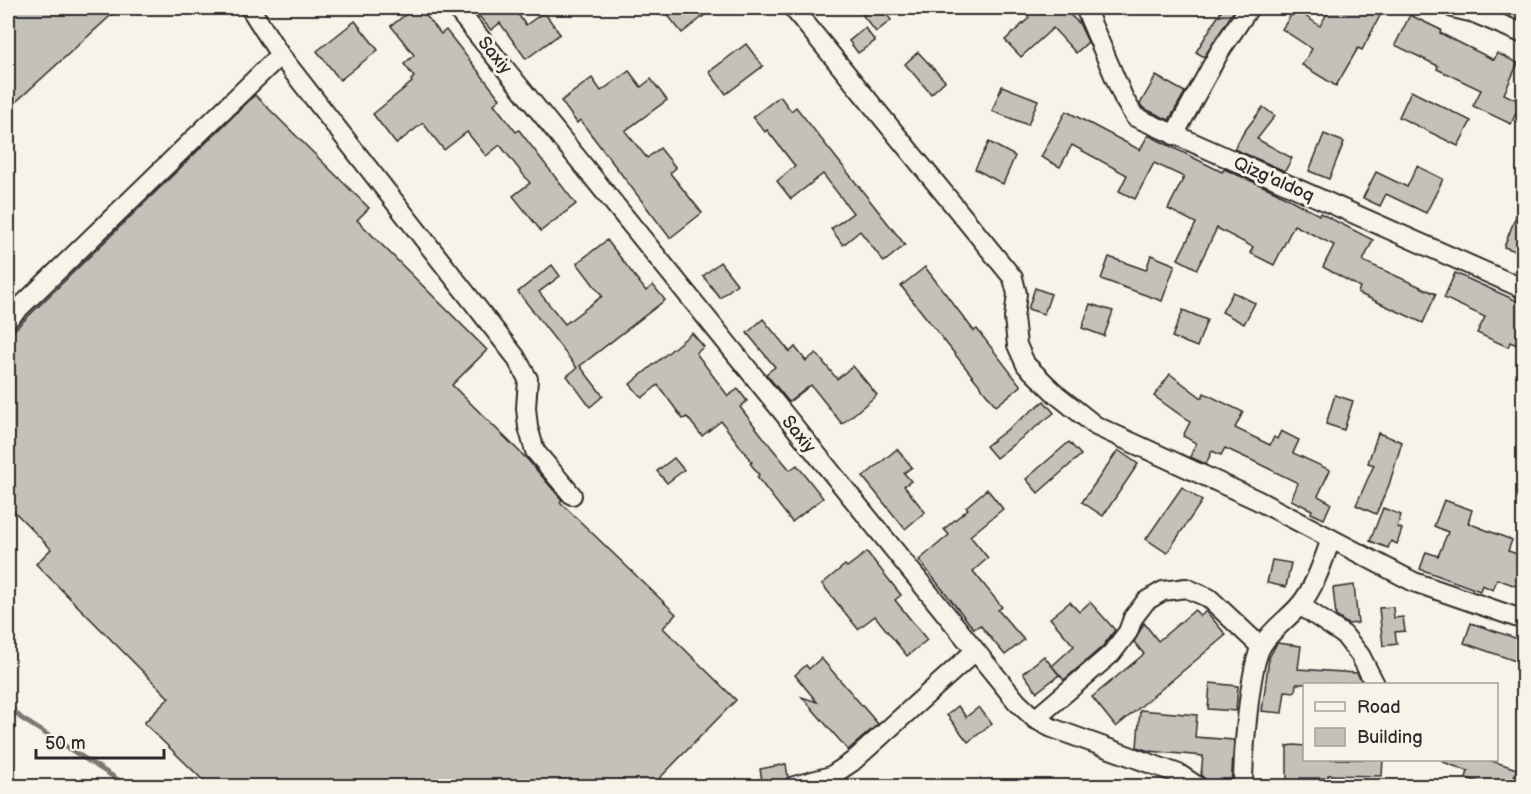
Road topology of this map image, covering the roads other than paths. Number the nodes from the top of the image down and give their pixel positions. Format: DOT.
graph roads {
  1 [pos="250,8"];
  2 [pos="456,8"];
  3 [pos="793,8"];
  4 [pos="1085,8"];
  5 [pos="1249,8"];
  6 [pos="1453,8"];
  7 [pos="1524,34"];
  8 [pos="280,56"];
  9 [pos="1174,135"];
  10 [pos="1524,289"];
  11 [pos="8,319"];
  12 [pos="572,495"];
  13 [pos="1332,539"];
  14 [pos="1300,605"];
  15 [pos="1524,620"];
  16 [pos="1261,647"];
  17 [pos="974,652"];
  18 [pos="1374,683"];
  19 [pos="1035,719"];
  20 [pos="794,786"];
  21 [pos="1197,786"];
  22 [pos="1243,786"];
  1 -- 8 [label="street"];
  2 -- 17 [label="street, Saxiy"];
  3 -- 13 [label="street"];
  4 -- 9 [label="street, Qizg'aldoq"];
  5 -- 9 [label="street"];
  6 -- 7 [label="street"];
  8 -- 11 [label="street"];
  8 -- 12 [label="street"];
  9 -- 10 [label="street, Qizg'aldoq"];
  13 -- 14 [label="street"];
  13 -- 15 [label="street"];
  14 -- 16 [label="street"];
  14 -- 18 [label="street"];
  16 -- 19 [label="street"];
  16 -- 22 [label="street"];
  17 -- 19 [label="street, Saxiy"];
  17 -- 20 [label="street"];
  19 -- 21 [label="street, Saxiy"];
}
